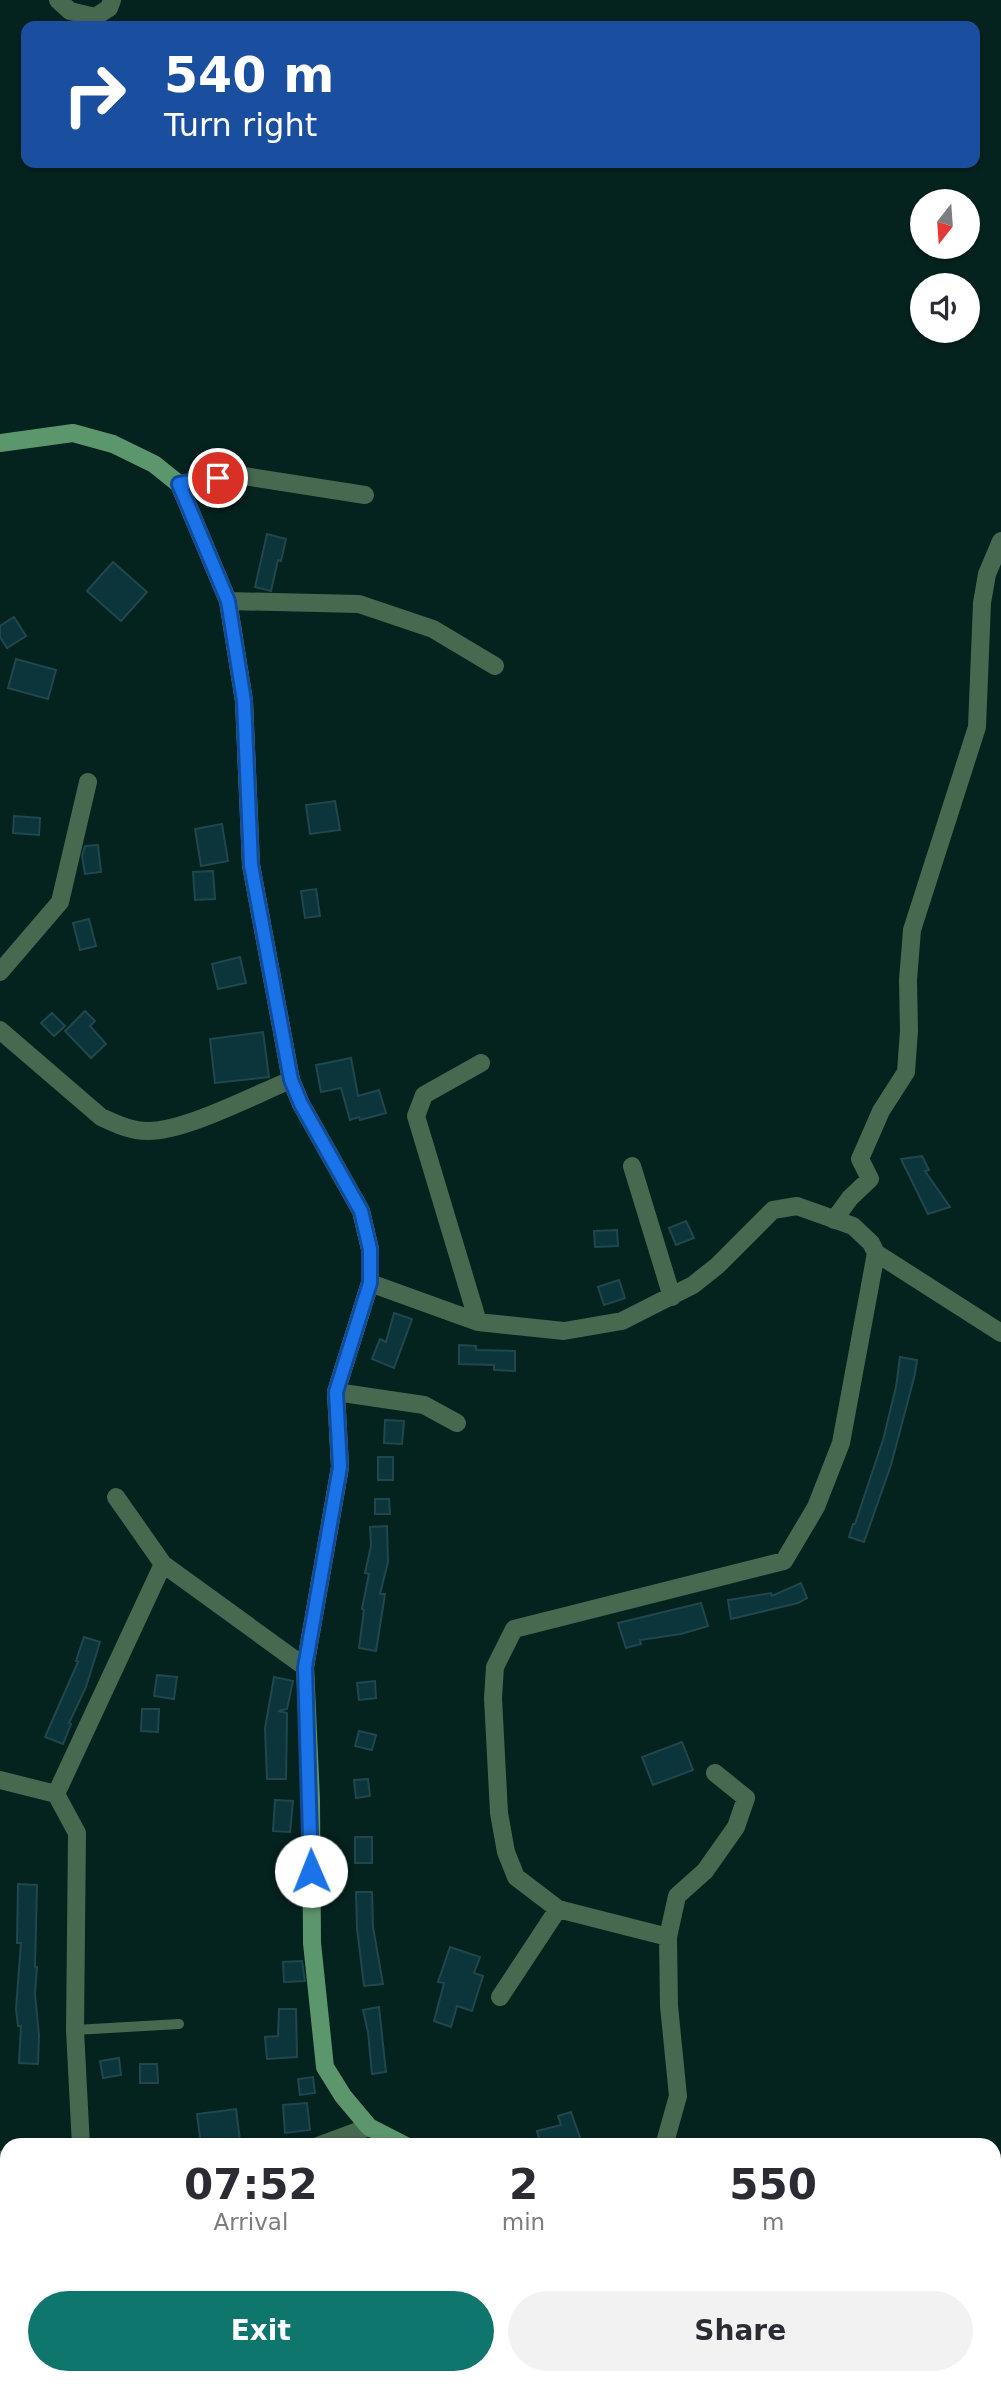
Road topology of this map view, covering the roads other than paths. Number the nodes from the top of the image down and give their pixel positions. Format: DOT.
graph roads {
  1 [pos="58,0"];
  2 [pos="112,0"];
  3 [pos="0,443"];
  4 [pos="179,484"];
  5 [pos="365,495"];
  6 [pos="1001,541"];
  7 [pos="228,601"];
  8 [pos="495,666"];
  9 [pos="88,782"];
  10 [pos="0,972"];
  11 [pos="0,1030"];
  12 [pos="481,1063"];
  13 [pos="291,1080"];
  14 [pos="632,1166"];
  15 [pos="834,1220"];
  16 [pos="876,1253"];
  17 [pos="370,1283"];
  18 [pos="672,1297"];
  19 [pos="478,1322"];
  20 [pos="1001,1333"];
  21 [pos="336,1392"];
  22 [pos="457,1423"];
  23 [pos="116,1497"];
  24 [pos="163,1564"];
  25 [pos="305,1667"];
  26 [pos="715,1773"];
  27 [pos="0,1780"];
  28 [pos="56,1794"];
  29 [pos="558,1909"];
  30 [pos="667,1937"];
  31 [pos="500,1997"];
  32 [pos="179,2024"];
  33 [pos="75,2030"];
  34 [pos="369,2127"];
  35 [pos="81,2138"];
  36 [pos="339,2138"];
  37 [pos="390,2138"];
  38 [pos="666,2138"];
  1 -- 2 [label="street"];
  3 -- 4 [label="street"];
  4 -- 5 [label="street"];
  4 -- 7 [label="street"];
  6 -- 15 [label="street"];
  7 -- 8 [label="street"];
  7 -- 13 [label="street"];
  9 -- 10 [label="street"];
  11 -- 13 [label="street"];
  12 -- 19 [label="street"];
  13 -- 17 [label="street"];
  14 -- 18 [label="street"];
  15 -- 16 [label="street"];
  15 -- 18 [label="street"];
  16 -- 20 [label="street"];
  16 -- 29 [label="street"];
  17 -- 19 [label="street"];
  17 -- 21 [label="street"];
  18 -- 19 [label="street"];
  21 -- 22 [label="street"];
  21 -- 25 [label="street"];
  23 -- 24 [label="street"];
  24 -- 25 [label="street"];
  24 -- 28 [label="street"];
  25 -- 34 [label="street"];
  26 -- 30 [label="street"];
  27 -- 28 [label="street"];
  28 -- 33 [label="street"];
  29 -- 30 [label="street"];
  29 -- 31 [label="street"];
  30 -- 38 [label="street"];
  32 -- 33 [label="lane"];
  33 -- 35 [label="street"];
  34 -- 36 [label="street"];
  34 -- 37 [label="street"];
}
